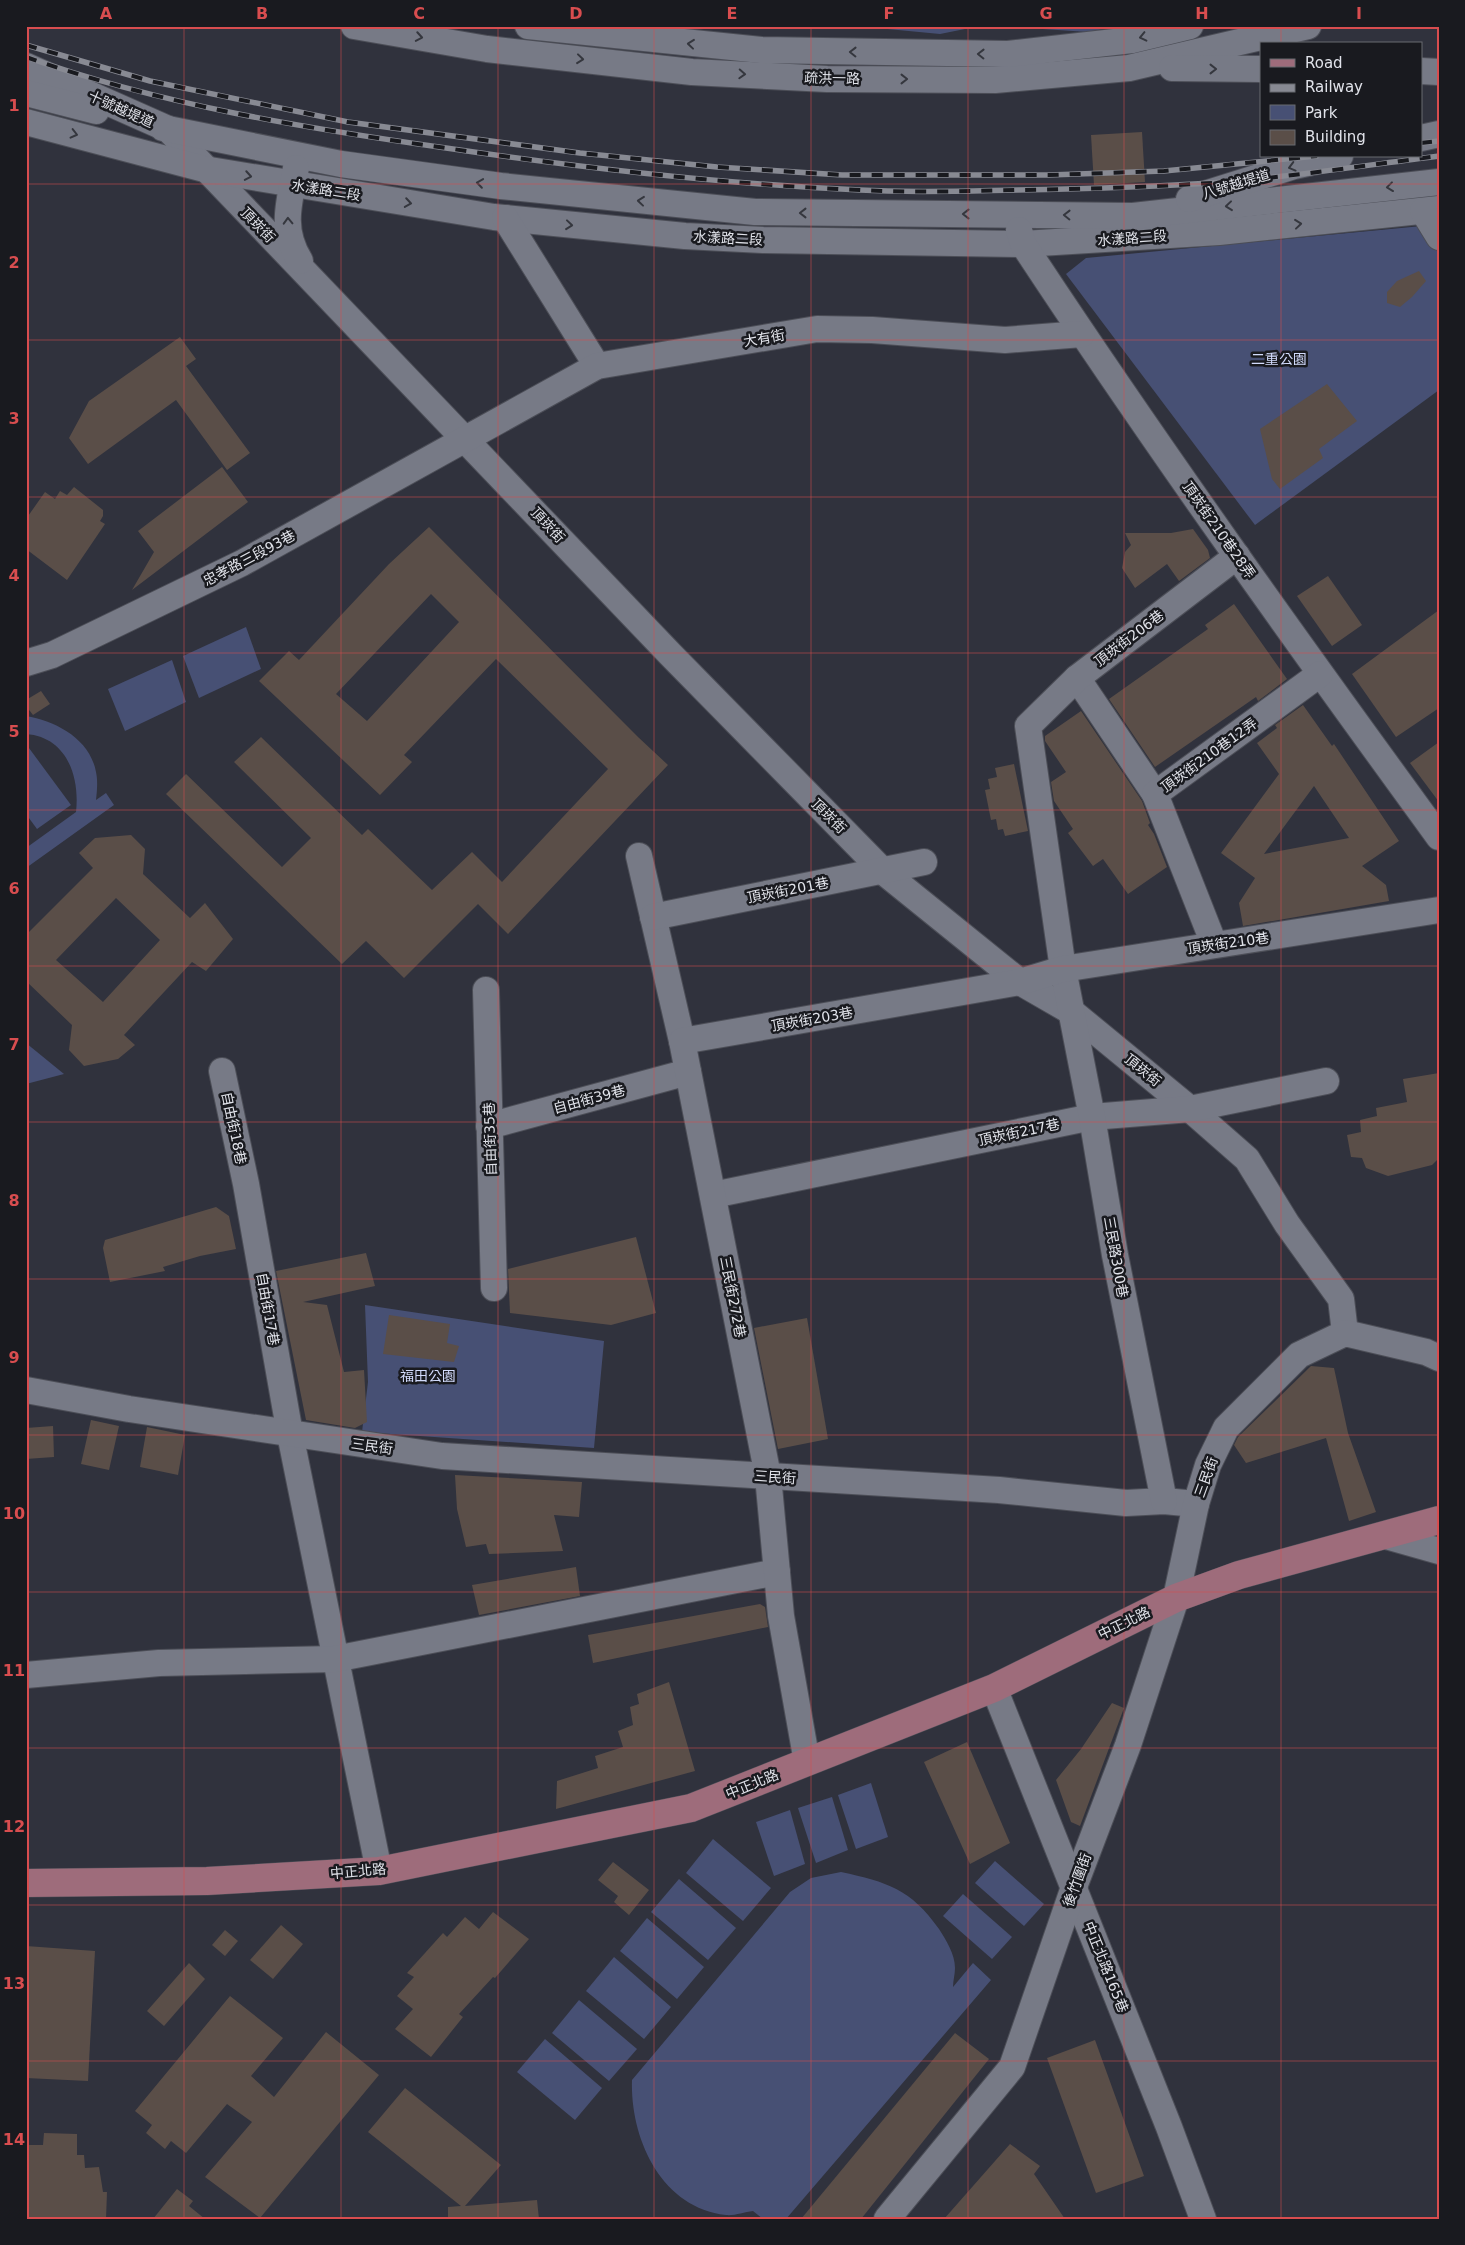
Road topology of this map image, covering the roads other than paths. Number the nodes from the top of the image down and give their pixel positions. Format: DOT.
graph roads {
  1 [pos="354,26"];
  2 [pos="528,26"];
  3 [pos="1190,26"];
  4 [pos="1308,26"];
  5 [pos="26,66"];
  6 [pos="1129,68"];
  7 [pos="1260,69"];
  8 [pos="1422,71"];
  9 [pos="1439,72"];
  10 [pos="26,93"];
  11 [pos="26,122"];
  12 [pos="168,129"];
  13 [pos="1439,134"];
  14 [pos="1422,138"];
  15 [pos="298,156"];
  16 [pos="1331,158"];
  17 [pos="204,169"];
  18 [pos="1439,182"];
  19 [pos="293,184"];
  20 [pos="1431,210"];
  21 [pos="1014,215"];
  22 [pos="1133,216"];
  23 [pos="505,218"];
  24 [pos="1439,237"];
  25 [pos="1023,244"];
  26 [pos="312,280"];
  27 [pos="1082,334"];
  28 [pos="597,366"];
  29 [pos="466,439"];
  30 [pos="1237,556"];
  31 [pos="26,663"];
  32 [pos="1320,674"];
  33 [pos="1077,678"];
  34 [pos="1028,726"];
  35 [pos="1155,794"];
  36 [pos="1439,837"];
  37 [pos="639,856"];
  38 [pos="924,862"];
  39 [pos="884,871"];
  40 [pos="1439,910"];
  41 [pos="653,918"];
  42 [pos="1214,944"];
  43 [pos="1063,968"];
  44 [pos="1020,982"];
  45 [pos="486,990"];
  46 [pos="1072,1012"];
  47 [pos="682,1041"];
  48 [pos="222,1071"];
  49 [pos="688,1072"];
  50 [pos="1326,1081"];
  51 [pos="1190,1109"];
  52 [pos="1092,1117"];
  53 [pos="490,1126"];
  54 [pos="246,1184"];
  55 [pos="713,1195"];
  56 [pos="494,1288"];
  57 [pos="1345,1333"];
  58 [pos="1439,1358"];
  59 [pos="26,1390"];
  60 [pos="290,1434"];
  61 [pos="768,1476"];
  62 [pos="1164,1502"];
  63 [pos="1196,1504"];
  64 [pos="1439,1520"];
  65 [pos="1386,1536"];
  66 [pos="1439,1551"];
  67 [pos="776,1572"];
  68 [pos="1176,1598"];
  69 [pos="335,1659"];
  70 [pos="26,1675"];
  71 [pos="994,1688"];
  72 [pos="807,1762"];
  73 [pos="379,1871"];
  74 [pos="26,1883"];
  75 [pos="1074,1887"];
  76 [pos="887,2219"];
  77 [pos="1203,2219"];
  1 -- 6 [label="street, 疏洪一路, one-way"];
  3 -- 2 [label="street, 疏洪一路, one-way"];
  4 -- 6 [label="street, 疏洪一路"];
  5 -- 12 [label="street, 十號越堤道"];
  6 -- 7 [label="street, one-way"];
  8 -- 9 [label="street"];
  10 -- 12 [label="street, 水漾路二段"];
  11 -- 17 [label="street, 水漾路二段, one-way"];
  12 -- 15 [label="street, 水漾路二段"];
  12 -- 17 [label="street, 十號越堤道"];
  13 -- 14 [label="street"];
  15 -- 19 [label="street, 頂崁街"];
  21 -- 15 [label="street, 水漾路二段, one-way"];
  16 -- 22 [label="street, 八號越堤道, one-way"];
  17 -- 19 [label="street, 水漾路二段, one-way"];
  17 -- 26 [label="street, 頂崁街"];
  18 -- 22 [label="street, 水漾路二段, one-way"];
  19 -- 23 [label="street, 水漾路二段, one-way"];
  26 -- 19 [label="street, 頂崁街, one-way"];
  20 -- 24 [label="street"];
  25 -- 20 [label="street, 水漾路二段, one-way"];
  22 -- 21 [label="street, 水漾路二段, one-way"];
  21 -- 25 [label="street, 頂崁街210巷28弄"];
  23 -- 25 [label="street, 水漾路二段, one-way"];
  23 -- 28 [label="street"];
  25 -- 27 [label="street, 頂崁街210巷28弄"];
  26 -- 29 [label="street, 頂崁街"];
  27 -- 28 [label="street, 大有街"];
  27 -- 30 [label="street, 頂崁街210巷28弄"];
  28 -- 29 [label="street, 大有街"];
  29 -- 31 [label="street, 忠孝路三段93巷"];
  29 -- 39 [label="street, 頂崁街"];
  30 -- 32 [label="street, 頂崁街210巷28弄"];
  30 -- 33 [label="street, 頂崁街206巷"];
  32 -- 35 [label="street, 頂崁街210巷12弄"];
  32 -- 36 [label="street, 頂崁街210巷28弄"];
  33 -- 34 [label="street, 頂崁街206巷"];
  33 -- 35 [label="street"];
  34 -- 43 [label="street, 三民路300巷"];
  35 -- 42 [label="street, 頂崁街210巷12弄"];
  37 -- 41 [label="street"];
  38 -- 39 [label="street, 頂崁街201巷"];
  39 -- 41 [label="street, 頂崁街201巷"];
  39 -- 44 [label="street, 頂崁街"];
  40 -- 42 [label="street, 頂崁街210巷"];
  41 -- 47 [label="street"];
  42 -- 43 [label="street, 頂崁街210巷"];
  43 -- 44 [label="street, 頂崁街210巷"];
  43 -- 46 [label="street, 三民路300巷"];
  44 -- 46 [label="street, 頂崁街"];
  44 -- 47 [label="street, 頂崁街203巷"];
  45 -- 53 [label="street, 自由街35巷"];
  46 -- 51 [label="street, 頂崁街"];
  46 -- 52 [label="street, 三民路300巷"];
  47 -- 49 [label="street"];
  48 -- 54 [label="street, 自由街18巷"];
  49 -- 53 [label="street, 自由街39巷"];
  49 -- 55 [label="street, 三民街272巷"];
  50 -- 51 [label="street, 頂崁街217巷"];
  51 -- 52 [label="street, 頂崁街217巷"];
  51 -- 57 [label="street, 頂崁街"];
  52 -- 55 [label="street, 頂崁街217巷"];
  52 -- 62 [label="street, 三民路300巷"];
  53 -- 56 [label="street, 自由街35巷"];
  54 -- 60 [label="street, 自由街17巷"];
  55 -- 61 [label="street, 三民街272巷"];
  57 -- 58 [label="street"];
  57 -- 63 [label="street, 三民街"];
  59 -- 60 [label="street, 三民街"];
  60 -- 61 [label="street, 三民街"];
  60 -- 69 [label="street, 自由街17巷"];
  61 -- 62 [label="street, 三民街"];
  61 -- 67 [label="street, 三民街272巷"];
  62 -- 63 [label="street, 三民街"];
  63 -- 68 [label="street, 後竹圍街"];
  64 -- 65 [label="main road, 中正北路"];
  65 -- 66 [label="street"];
  65 -- 68 [label="main road, 中正北路"];
  67 -- 69 [label="street"];
  67 -- 72 [label="street, 三民街272巷"];
  68 -- 71 [label="main road, 中正北路"];
  68 -- 75 [label="street, 後竹圍街"];
  69 -- 70 [label="street"];
  69 -- 73 [label="street, 自由街17巷"];
  71 -- 72 [label="main road, 中正北路"];
  71 -- 75 [label="street, 中正北路165巷"];
  72 -- 73 [label="main road, 中正北路"];
  73 -- 74 [label="main road, 中正北路"];
  75 -- 76 [label="street, 後竹圍街"];
  75 -- 77 [label="street, 中正北路165巷"];
}
